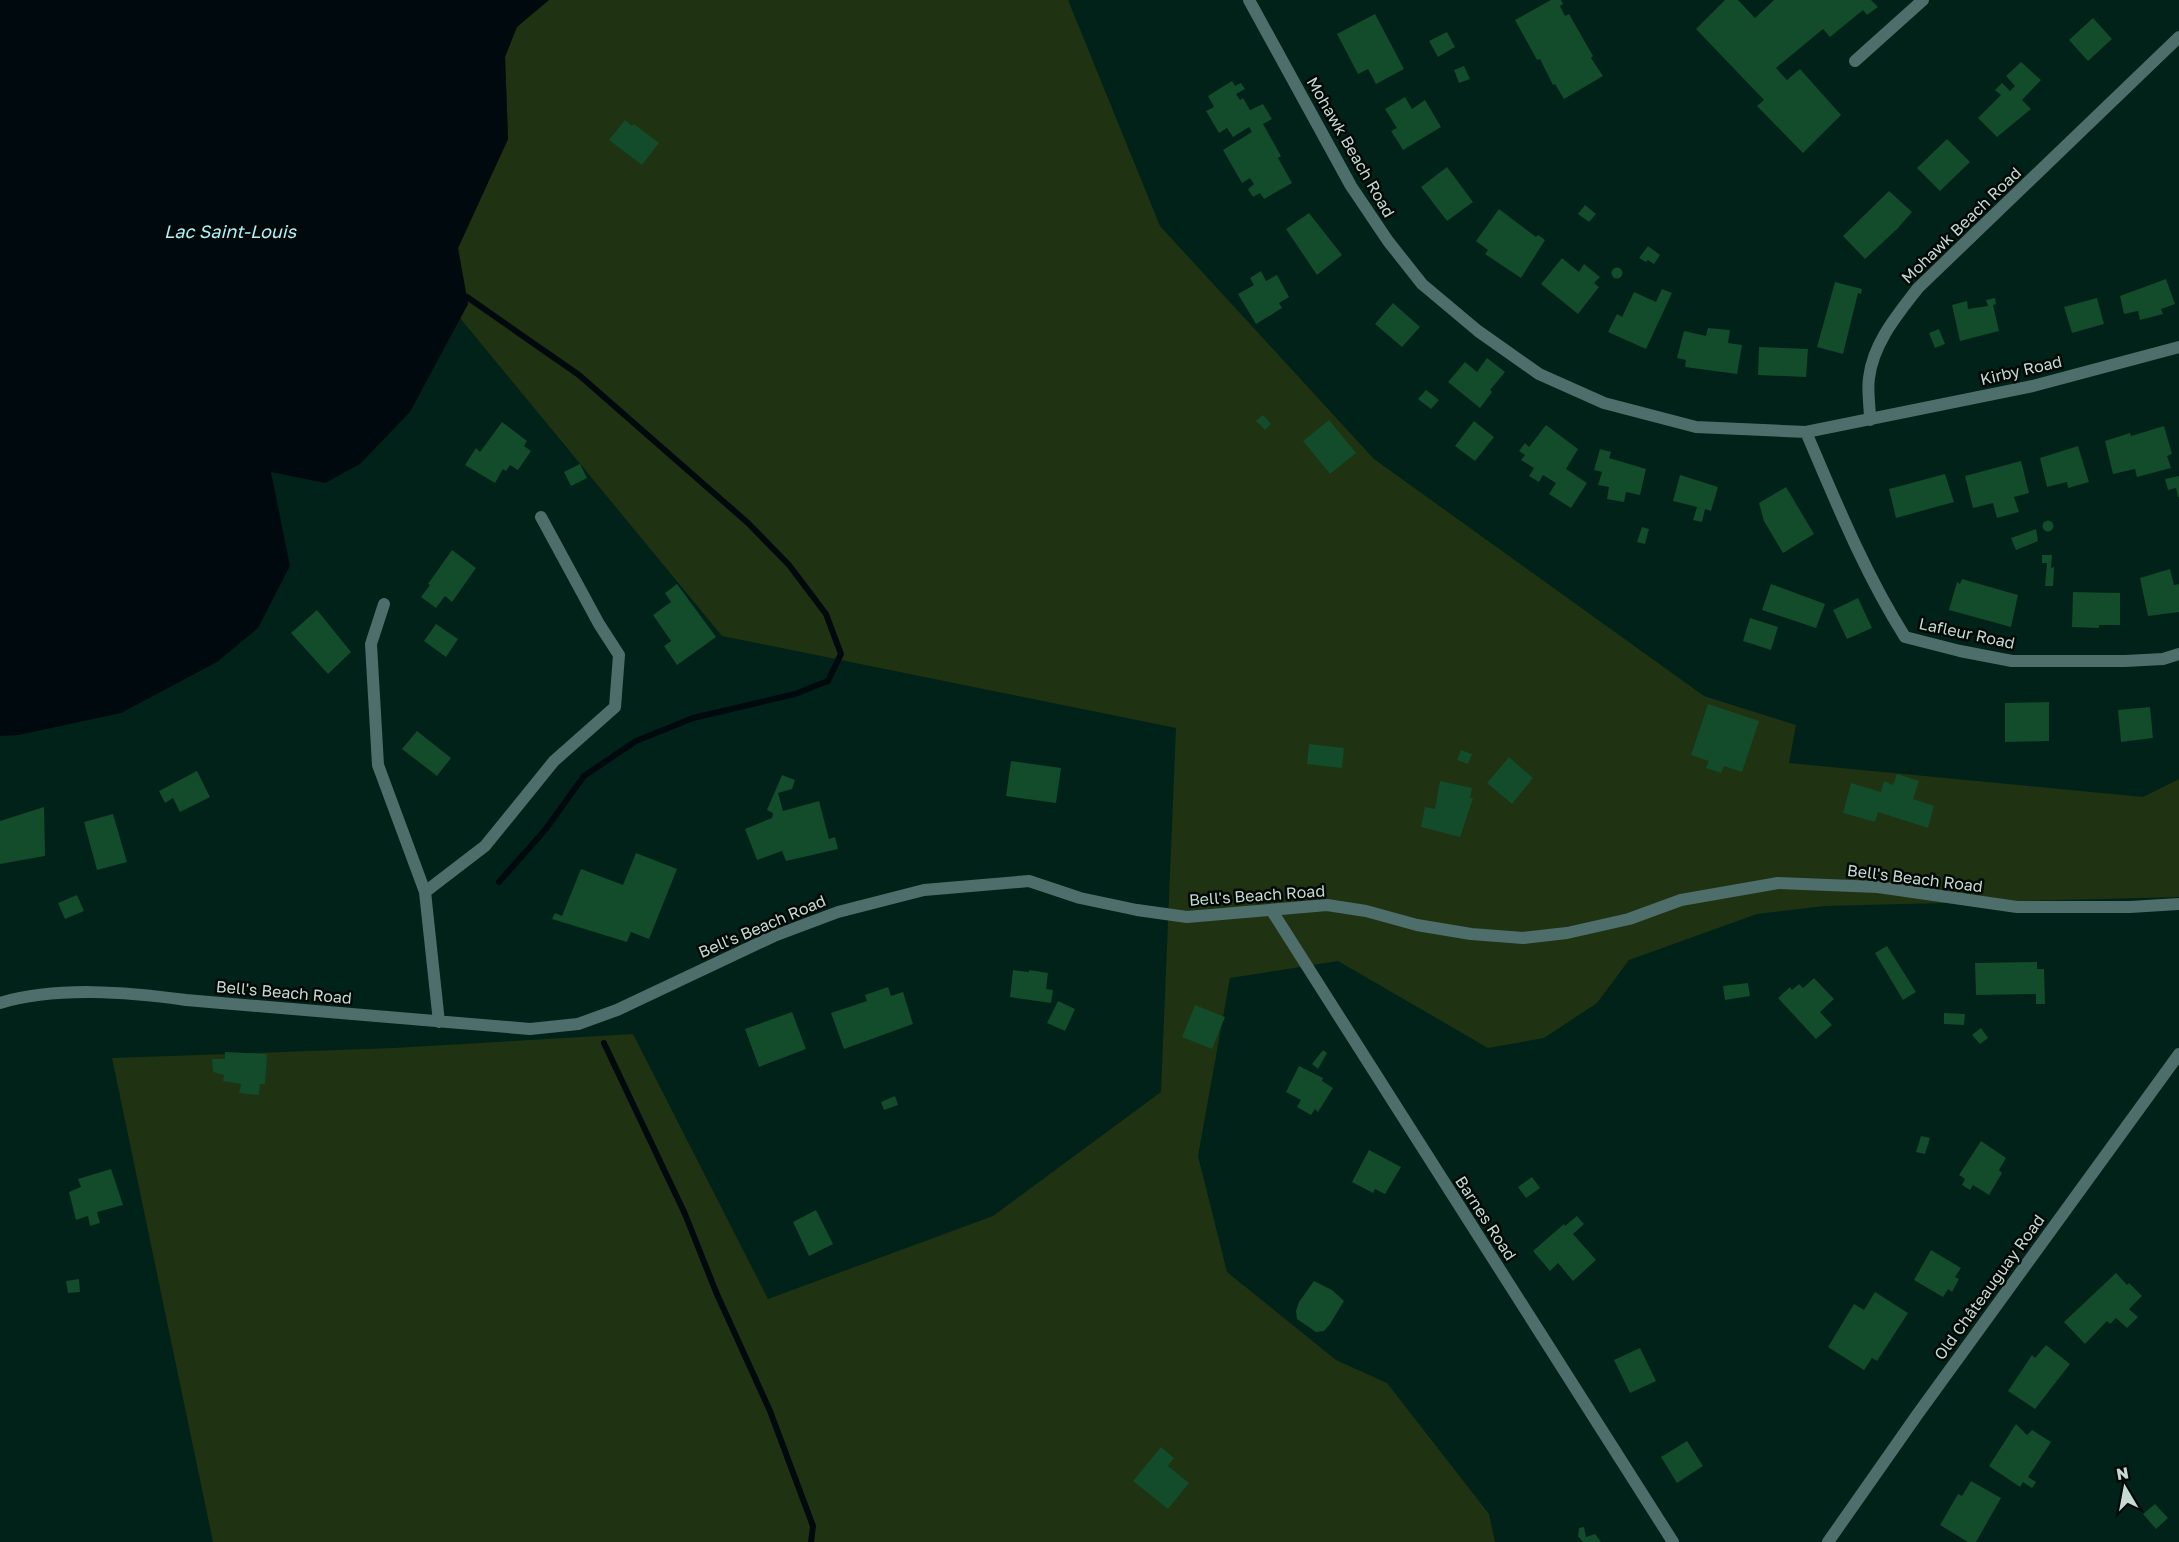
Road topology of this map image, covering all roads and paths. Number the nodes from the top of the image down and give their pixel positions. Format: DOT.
graph roads {
  1 [pos="1250,0"];
  2 [pos="1923,0"];
  3 [pos="2179,37"];
  4 [pos="1856,61"];
  5 [pos="2179,347"];
  6 [pos="1870,420"];
  7 [pos="1806,432"];
  8 [pos="541,517"];
  9 [pos="384,604"];
  10 [pos="2179,654"];
  11 [pos="425,892"];
  12 [pos="2179,904"];
  13 [pos="1272,911"];
  14 [pos="0,1003"];
  15 [pos="439,1022"];
  16 [pos="2179,1054"];
  17 [pos="1673,1542"];
  18 [pos="1828,1542"];
  1 -- 7 [label="street, Mohawk Beach Road"];
  2 -- 4 [label="street"];
  3 -- 6 [label="street, Mohawk Beach Road"];
  5 -- 6 [label="street, Kirby Road"];
  6 -- 7 [label="street, Mohawk Beach Road"];
  7 -- 10 [label="street, Lafleur Road"];
  8 -- 11 [label="street"];
  9 -- 11 [label="street"];
  11 -- 15 [label="street"];
  12 -- 13 [label="street, Bell's Beach Road"];
  13 -- 15 [label="street, Bell's Beach Road"];
  13 -- 17 [label="street, Barnes Road"];
  14 -- 15 [label="street, Bell's Beach Road"];
  16 -- 18 [label="street, Old Châteauguay Road"];
}
